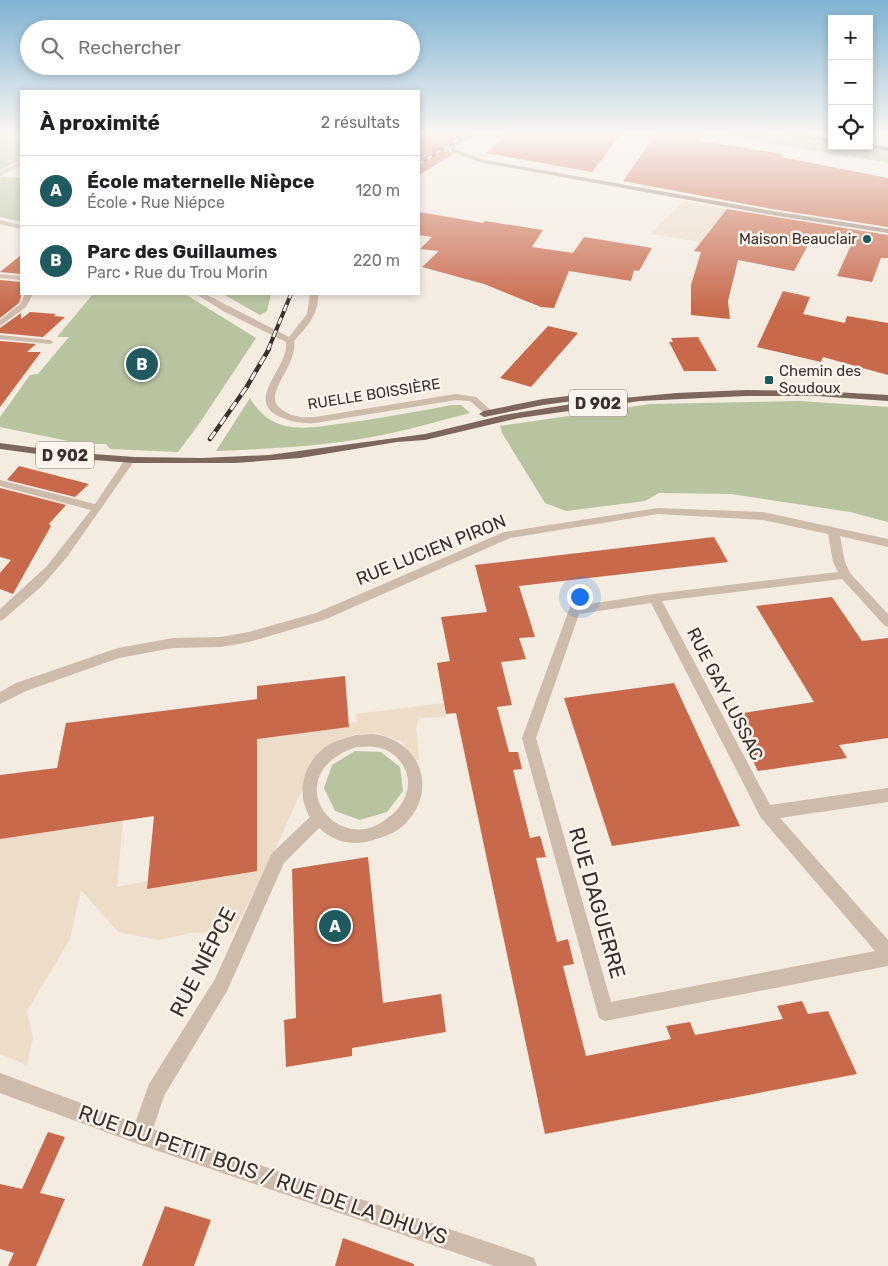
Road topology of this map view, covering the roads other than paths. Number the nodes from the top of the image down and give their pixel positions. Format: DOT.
graph roads {
  1 [pos="656,192"];
  2 [pos="0,222"];
  3 [pos="20,227"];
  4 [pos="888,231"];
  5 [pos="0,276"];
  6 [pos="20,278"];
  7 [pos="28,295"];
  8 [pos="202,295"];
  9 [pos="314,295"];
  10 [pos="0,324"];
  11 [pos="0,337"];
  12 [pos="290,341"];
  13 [pos="50,342"];
  14 [pos="888,391"];
  15 [pos="888,398"];
  16 [pos="489,413"];
  17 [pos="397,439"];
  18 [pos="0,446"];
  19 [pos="130,460"];
  20 [pos="0,483"];
  21 [pos="97,508"];
  22 [pos="833,530"];
  23 [pos="888,542"];
  24 [pos="845,575"];
  25 [pos="654,598"];
  26 [pos="0,616"];
  27 [pos="888,622"];
  28 [pos="0,699"];
  29 [pos="888,795"];
  30 [pos="766,812"];
  31 [pos="318,819"];
  32 [pos="888,953"];
  33 [pos="888,958"];
  34 [pos="0,1083"];
  35 [pos="141,1135"];
  36 [pos="526,1266"];
  1 -- 4 [label="street"];
  2 -- 3 [label="street"];
  5 -- 6 [label="street"];
  7 -- 10 [label="street"];
  8 -- 12 [label="street"];
  9 -- 12 [label="street"];
  11 -- 13 [label="street"];
  12 -- 16 [label="street, RUELLE BOISSIÈRE"];
  14 -- 16 [label="main road, D 902"];
  15 -- 17 [label="main road, D 902"];
  16 -- 17 [label="main road, D 902"];
  17 -- 19 [label="main road, D 902"];
  18 -- 19 [label="main road, D 902"];
  19 -- 21 [label="street"];
  20 -- 21 [label="street"];
  21 -- 26 [label="street"];
  22 -- 23 [label="street, RUE LUCIEN PIRON"];
  22 -- 24 [label="street"];
  22 -- 28 [label="street, RUE LUCIEN PIRON"];
  24 -- 25 [label="street"];
  24 -- 27 [label="street"];
  25 -- 30 [label="street, RUE GAY LUSSAC"];
  25 -- 33 [label="street, RUE DAGUERRE"];
  29 -- 30 [label="street"];
  30 -- 32 [label="street, RUE GAY LUSSAC"];
  31 -- 31 [label="street"];
  31 -- 35 [label="street, RUE NIÉPCE"];
  34 -- 35 [label="street, RUE DU PETIT BOIS / RUE DE LA DHUYS"];
  35 -- 36 [label="street, RUE DU PETIT BOIS / RUE DE LA DHUYS"];
}
